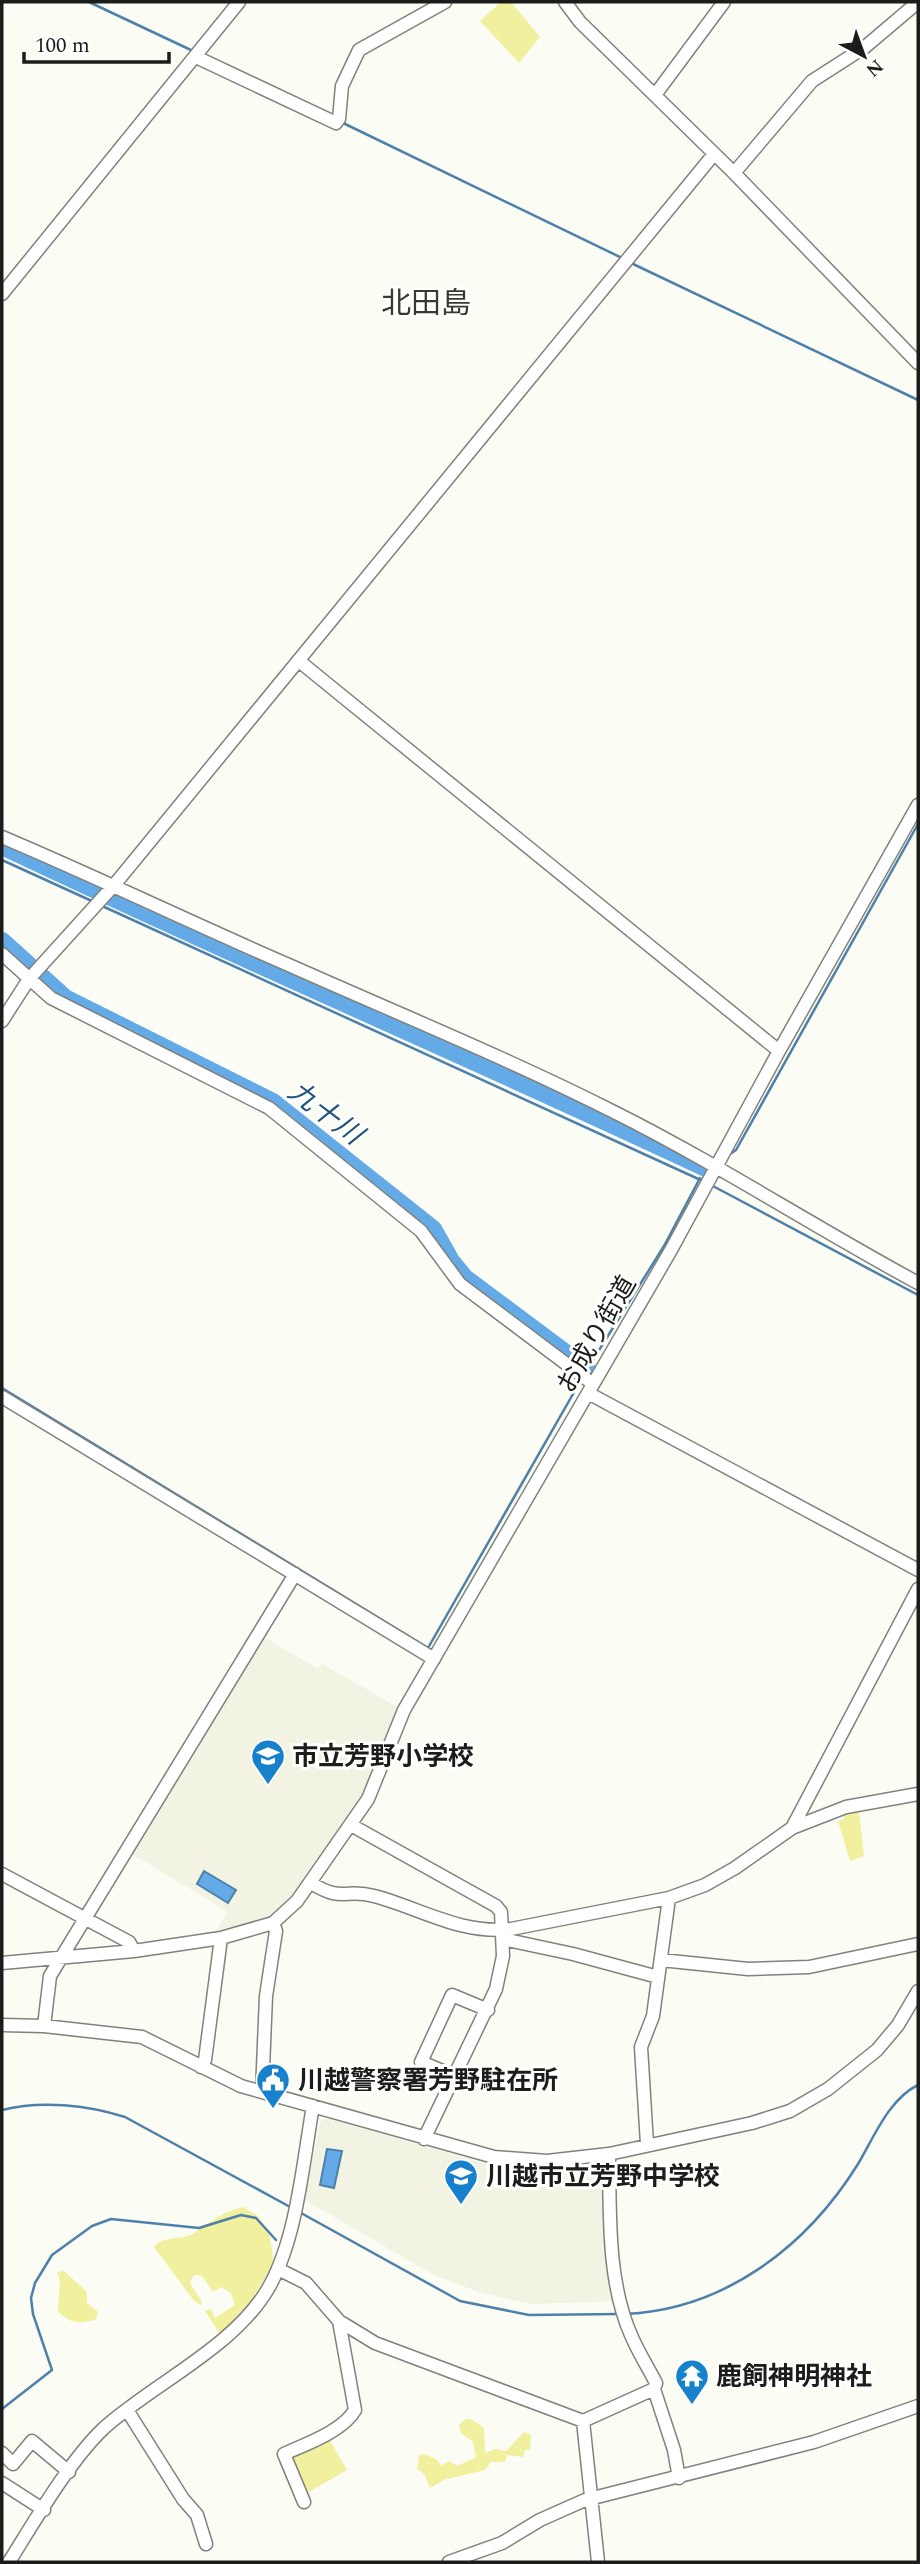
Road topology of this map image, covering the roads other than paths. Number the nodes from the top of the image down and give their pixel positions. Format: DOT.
graph roads {
  1 [pos="239,2"];
  2 [pos="445,2"];
  3 [pos="565,2"];
  4 [pos="724,2"];
  5 [pos="918,2"];
  6 [pos="196,57"];
  7 [pos="655,95"];
  8 [pos="714,154"];
  9 [pos="734,173"];
  10 [pos="2,294"];
  11 [pos="918,363"];
  12 [pos="299,661"];
  13 [pos="918,805"];
  14 [pos="2,837"];
  15 [pos="115,884"];
  16 [pos="2,954"];
  17 [pos="29,979"];
  18 [pos="2,1021"];
  19 [pos="779,1051"];
  20 [pos="717,1166"];
  21 [pos="918,1283"];
  22 [pos="591,1389"];
  23 [pos="2,1397"];
  24 [pos="918,1570"];
  25 [pos="295,1574"];
  26 [pos="918,1590"];
  27 [pos="434,1659"];
  28 [pos="918,1794"];
  29 [pos="351,1825"];
  30 [pos="792,1828"];
  31 [pos="2,1874"];
  32 [pos="312,1883"];
  33 [pos="668,1898"];
  34 [pos="84,1919"];
  35 [pos="273,1923"];
  36 [pos="501,1935"];
  37 [pos="221,1938"];
  38 [pos="918,1944"];
  39 [pos="134,1951"];
  40 [pos="61,1958"];
  41 [pos="661,1961"];
  42 [pos="2,1963"];
  43 [pos="658,1977"];
  44 [pos="918,1991"];
  45 [pos="914,2009"];
  46 [pos="488,2010"];
  47 [pos="2,2025"];
  48 [pos="44,2026"];
  49 [pos="201,2067"];
  50 [pos="452,2075"];
  51 [pos="262,2092"];
  52 [pos="313,2106"];
  53 [pos="424,2139"];
  54 [pos="647,2144"];
  55 [pos="609,2154"];
  56 [pos="278,2269"];
  57 [pos="339,2321"];
  58 [pos="654,2389"];
  59 [pos="918,2406"];
  60 [pos="127,2410"];
  61 [pos="583,2421"];
  62 [pos="2,2454"];
  63 [pos="69,2472"];
  64 [pos="679,2477"];
  65 [pos="2,2483"];
  66 [pos="592,2499"];
  67 [pos="304,2502"];
  68 [pos="44,2510"];
  69 [pos="206,2544"];
  70 [pos="9,2562"];
  71 [pos="449,2562"];
  72 [pos="598,2562"];
  1 -- 6 [label="street"];
  2 -- 6 [label="street"];
  3 -- 7 [label="street"];
  4 -- 7 [label="street"];
  5 -- 9 [label="street"];
  6 -- 10 [label="street"];
  7 -- 8 [label="street"];
  8 -- 9 [label="street"];
  8 -- 12 [label="street"];
  9 -- 11 [label="street"];
  12 -- 15 [label="street"];
  12 -- 19 [label="street"];
  13 -- 19 [label="street, お成り街道"];
  14 -- 15 [label="street"];
  15 -- 17 [label="street"];
  15 -- 20 [label="street"];
  16 -- 17 [label="street"];
  17 -- 18 [label="street"];
  17 -- 22 [label="street"];
  19 -- 20 [label="street, お成り街道"];
  20 -- 21 [label="street"];
  20 -- 22 [label="street, お成り街道"];
  22 -- 24 [label="street"];
  22 -- 27 [label="street, お成り街道"];
  23 -- 25 [label="street"];
  25 -- 27 [label="street"];
  25 -- 34 [label="street"];
  26 -- 30 [label="street"];
  27 -- 29 [label="street, お成り街道"];
  28 -- 30 [label="street"];
  29 -- 32 [label="street, お成り街道"];
  29 -- 36 [label="street"];
  30 -- 33 [label="street"];
  31 -- 34 [label="street"];
  32 -- 35 [label="street, お成り街道"];
  32 -- 36 [label="street"];
  33 -- 36 [label="street"];
  33 -- 41 [label="street"];
  34 -- 39 [label="street"];
  34 -- 40 [label="street"];
  35 -- 37 [label="street"];
  35 -- 51 [label="street"];
  36 -- 43 [label="street"];
  36 -- 46 [label="street"];
  37 -- 39 [label="street"];
  37 -- 49 [label="street"];
  38 -- 41 [label="street"];
  39 -- 40 [label="street"];
  40 -- 42 [label="street"];
  40 -- 48 [label="street"];
  41 -- 43 [label="street"];
  43 -- 54 [label="street"];
  44 -- 45 [label="street"];
  45 -- 54 [label="street"];
  46 -- 50 [label="street"];
  46 -- 50 [label="street"];
  47 -- 48 [label="street"];
  48 -- 49 [label="street"];
  49 -- 51 [label="street"];
  50 -- 53 [label="street"];
  51 -- 52 [label="street"];
  52 -- 53 [label="street"];
  52 -- 56 [label="street"];
  53 -- 55 [label="street"];
  54 -- 55 [label="street"];
  55 -- 58 [label="street"];
  56 -- 57 [label="street"];
  56 -- 60 [label="street"];
  57 -- 61 [label="street"];
  57 -- 67 [label="street"];
  58 -- 61 [label="street"];
  58 -- 64 [label="street"];
  59 -- 64 [label="street"];
  60 -- 63 [label="street"];
  60 -- 69 [label="street"];
  61 -- 66 [label="street"];
  62 -- 63 [label="street"];
  63 -- 68 [label="street"];
  64 -- 66 [label="street"];
  65 -- 68 [label="street"];
  66 -- 71 [label="street"];
  66 -- 72 [label="street"];
  68 -- 70 [label="street"];
}
